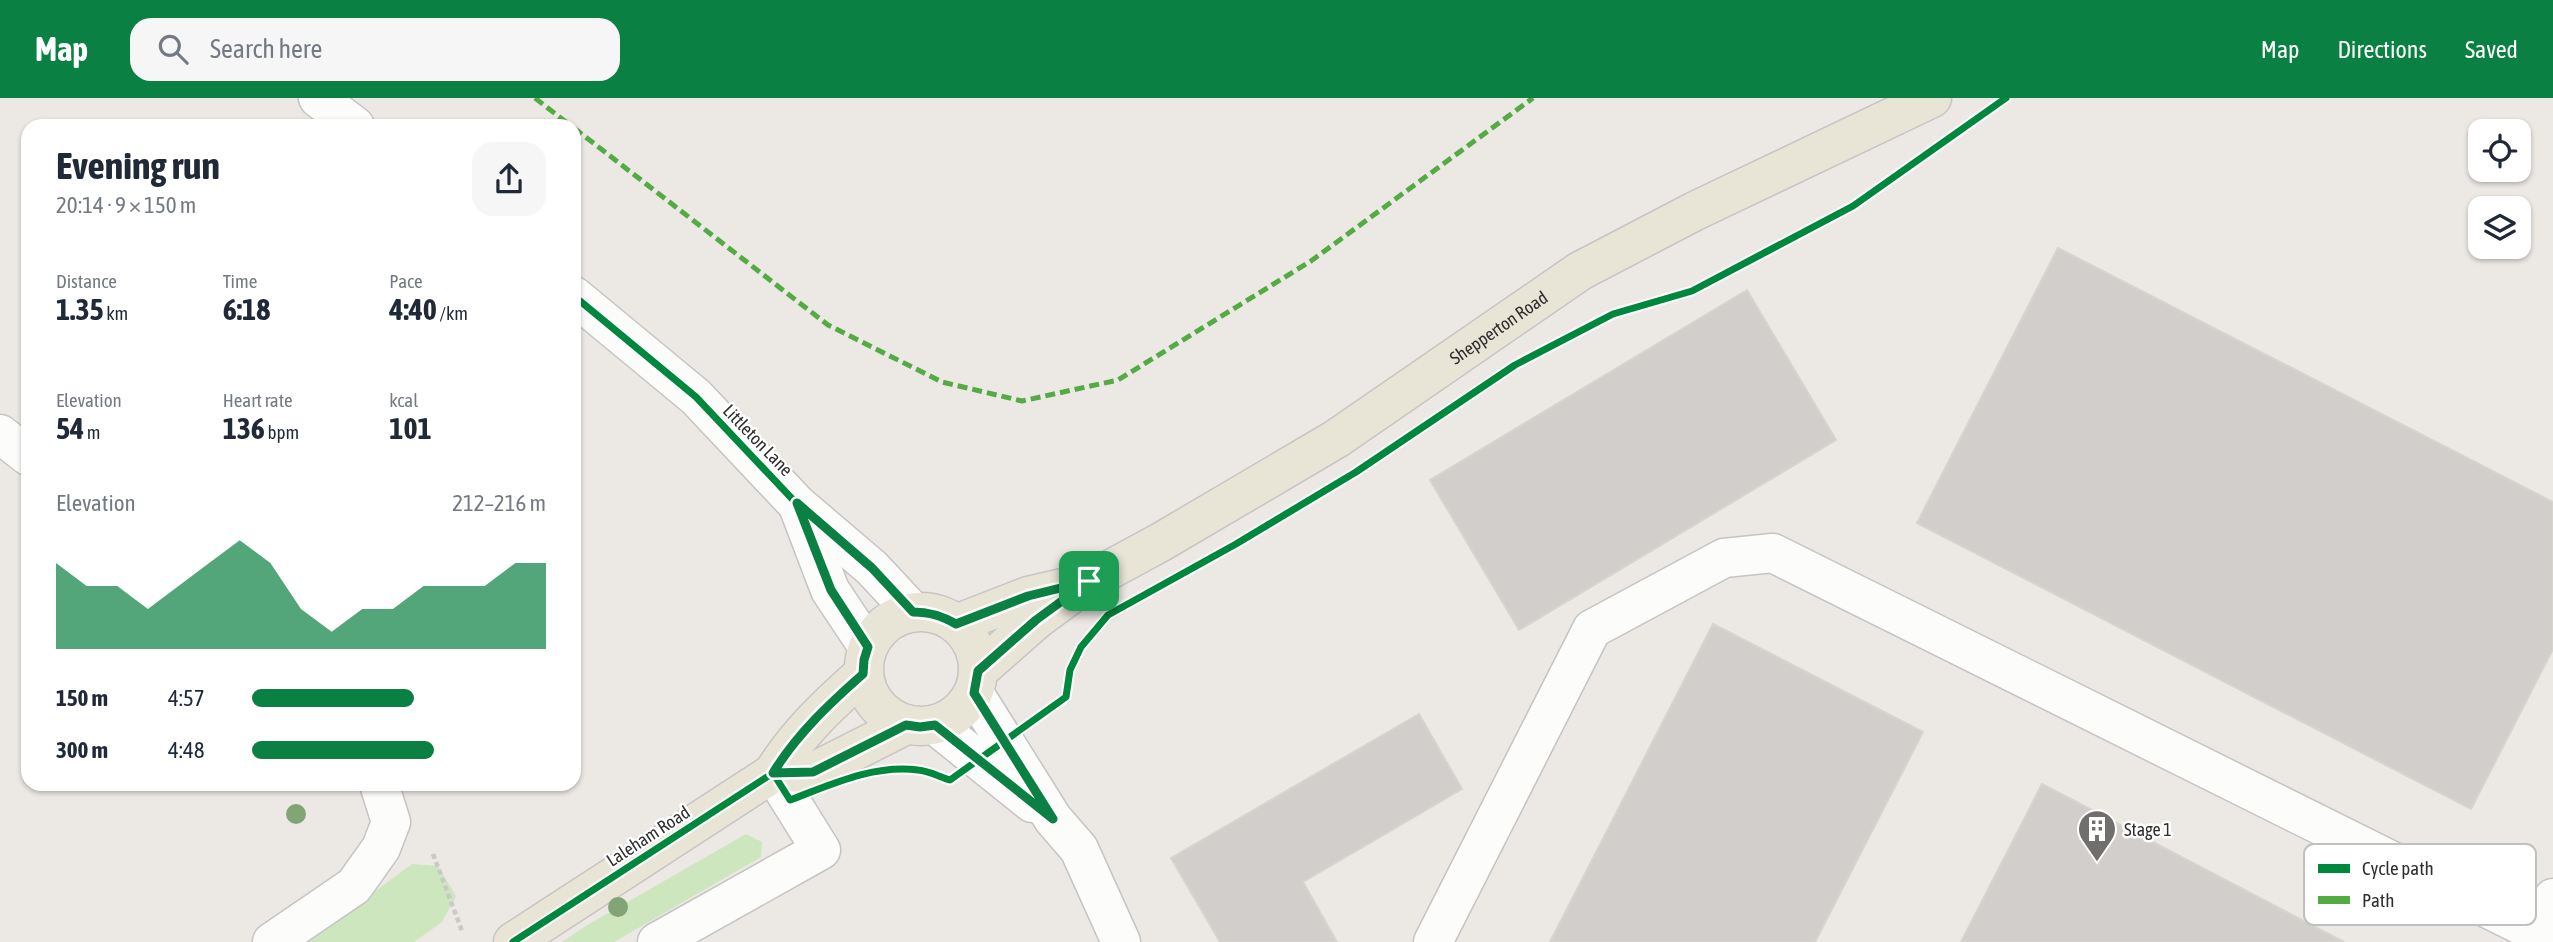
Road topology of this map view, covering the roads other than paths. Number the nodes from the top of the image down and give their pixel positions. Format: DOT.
graph roads {
  1 [pos="318,98"];
  2 [pos="1927,100"];
  3 [pos="346,119"];
  4 [pos="581,302"];
  5 [pos="0,434"];
  6 [pos="21,450"];
  7 [pos="797,503"];
  8 [pos="1089,581"];
  9 [pos="913,612"];
  10 [pos="956,624"];
  11 [pos="866,661"];
  12 [pos="976,682"];
  13 [pos="921,725"];
  14 [pos="773,773"];
  15 [pos="381,791"];
  16 [pos="1053,819"];
  17 [pos="2353,844"];
  18 [pos="2553,898"];
  19 [pos="2514,925"];
  20 [pos="2540,938"];
  21 [pos="272,942"];
  22 [pos="513,942"];
  23 [pos="657,942"];
  24 [pos="1121,942"];
  25 [pos="1433,942"];
  1 -- 3 [label="street"];
  2 -- 8 [label="main road, Shepperton Road"];
  4 -- 7 [label="street, Littleton Lane"];
  5 -- 6 [label="street"];
  7 -- 9 [label="street, Littleton Lane"];
  7 -- 11 [label="street, Littleton Lane"];
  8 -- 10 [label="main road, Shepperton Road"];
  8 -- 12 [label="main road, Shepperton Road"];
  9 -- 10 [label="main road"];
  9 -- 11 [label="main road"];
  10 -- 12 [label="main road"];
  11 -- 13 [label="main road"];
  11 -- 14 [label="main road, Laleham Road"];
  12 -- 13 [label="main road"];
  12 -- 16 [label="street"];
  13 -- 14 [label="main road"];
  13 -- 16 [label="street"];
  14 -- 22 [label="main road, Laleham Road"];
  14 -- 23 [label="street"];
  15 -- 21 [label="street"];
  16 -- 24 [label="street"];
  17 -- 25 [label="street"];
  18 -- 20 [label="street"];
  19 -- 20 [label="street"];
}
